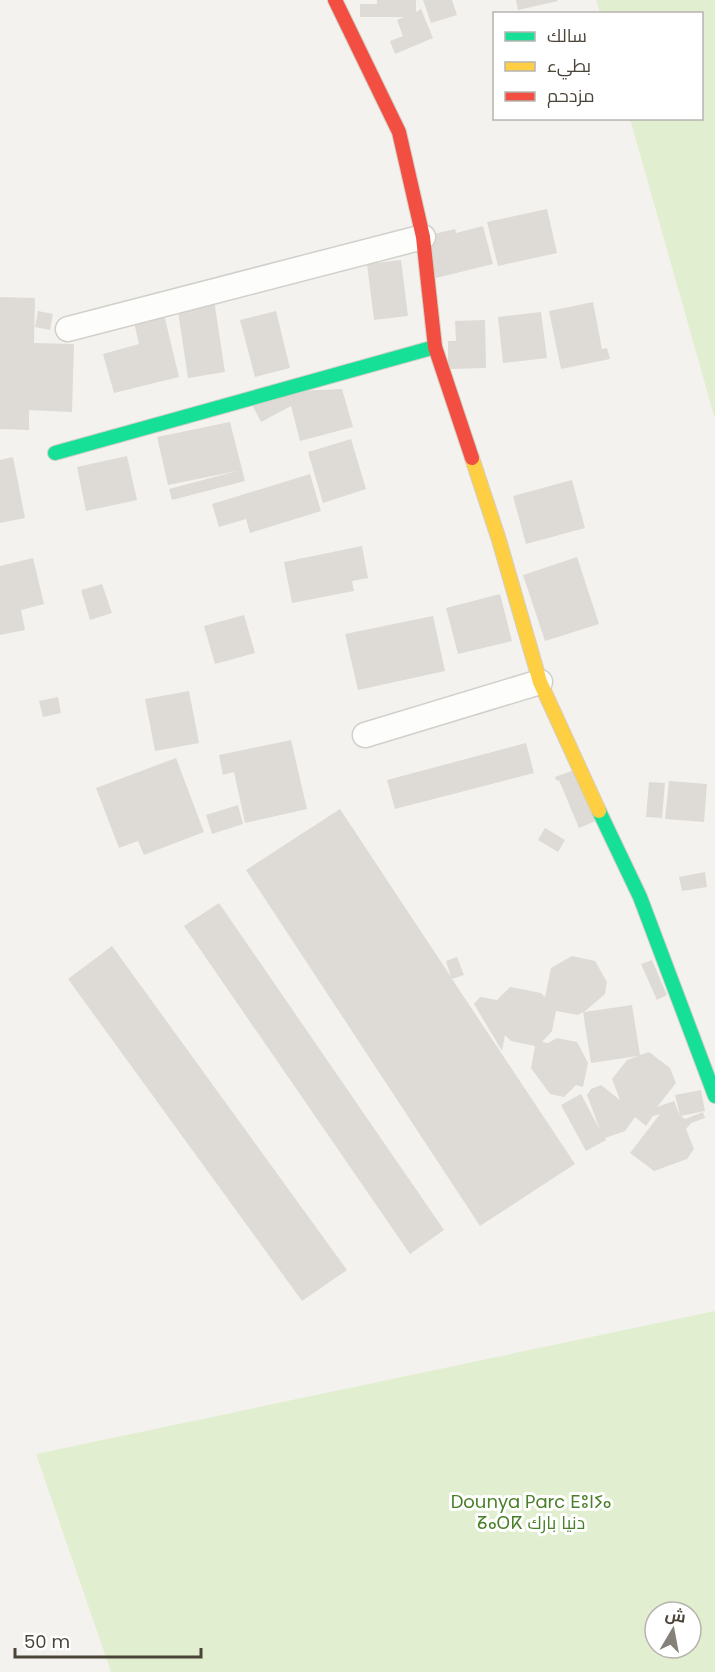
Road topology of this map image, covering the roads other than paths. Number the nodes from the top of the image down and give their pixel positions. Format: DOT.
graph roads {
  1 [pos="335,0"];
  2 [pos="423,237"];
  3 [pos="68,329"];
  4 [pos="435,347"];
  5 [pos="55,453"];
  6 [pos="540,682"];
  7 [pos="365,735"];
  8 [pos="715,1096"];
  1 -- 2 [label="street"];
  2 -- 3 [label="street"];
  2 -- 4 [label="street"];
  4 -- 5 [label="street"];
  4 -- 6 [label="street"];
  6 -- 7 [label="street"];
  6 -- 8 [label="street"];
}
